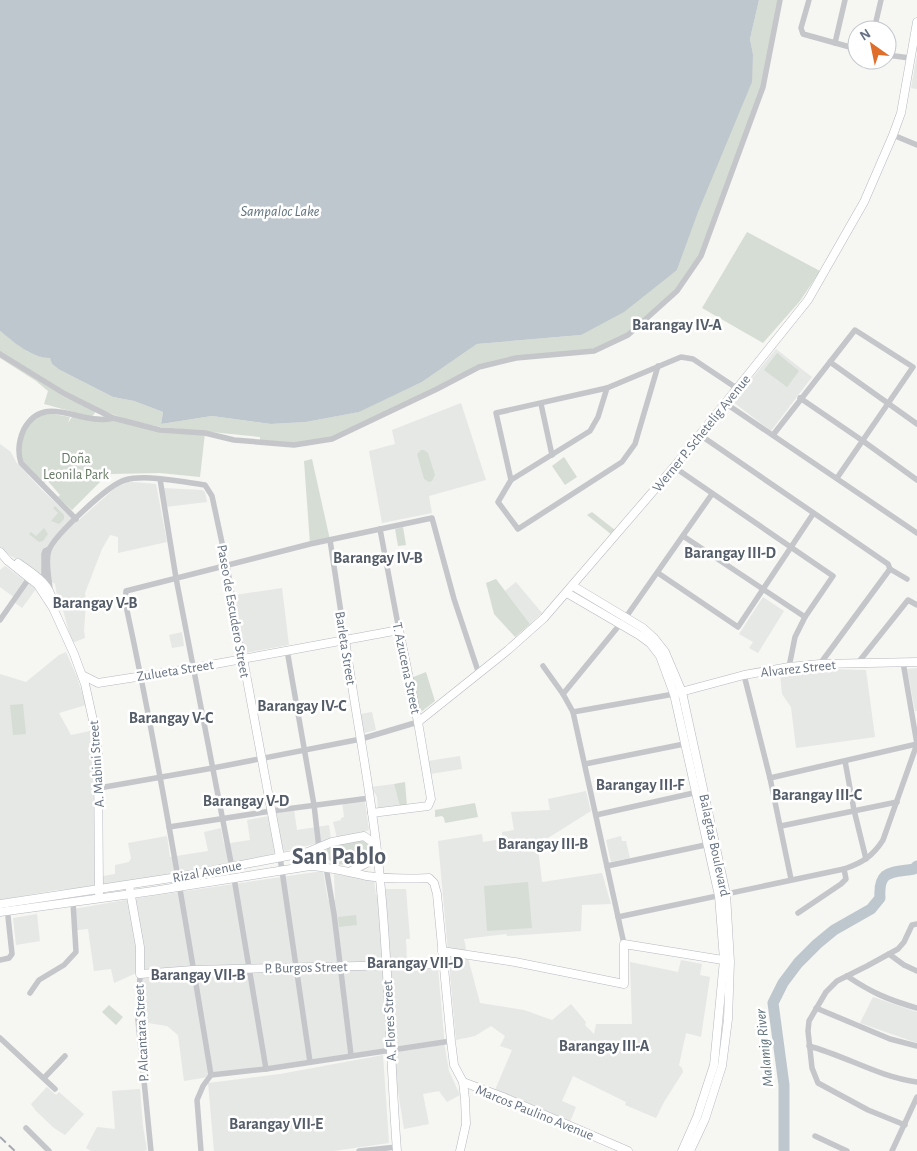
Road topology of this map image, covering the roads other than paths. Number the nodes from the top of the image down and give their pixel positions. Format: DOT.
graph roads {
  1 [pos="780,0"];
  2 [pos="809,0"];
  3 [pos="845,0"];
  4 [pos="881,0"];
  5 [pos="876,20"];
  6 [pos="917,22"];
  7 [pos="835,43"];
  8 [pos="847,46"];
  9 [pos="897,56"];
  10 [pos="910,58"];
  11 [pos="893,135"];
  12 [pos="917,145"];
  13 [pos="0,354"];
  14 [pos="830,362"];
  15 [pos="658,366"];
  16 [pos="607,388"];
  17 [pos="738,389"];
  18 [pos="800,398"];
  19 [pos="725,403"];
  20 [pos="541,404"];
  21 [pos="888,404"];
  22 [pos="113,418"];
  23 [pos="917,424"];
  24 [pos="700,435"];
  25 [pos="773,435"];
  26 [pos="863,441"];
  27 [pos="552,455"];
  28 [pos="674,467"];
  29 [pos="837,478"];
  30 [pos="160,479"];
  31 [pos="511,480"];
  32 [pos="917,480"];
  33 [pos="712,494"];
  34 [pos="813,514"];
  35 [pos="76,519"];
  36 [pos="380,529"];
  37 [pos="917,533"];
  38 [pos="683,536"];
  39 [pos="330,540"];
  40 [pos="791,547"];
  41 [pos="3,555"];
  42 [pos="227,566"];
  43 [pos="890,569"];
  44 [pos="658,573"];
  45 [pos="31,576"];
  46 [pos="176,578"];
  47 [pos="907,579"];
  48 [pos="572,586"];
  49 [pos="46,589"];
  50 [pos="763,590"];
  51 [pos="567,593"];
  52 [pos="917,605"];
  53 [pos="805,617"];
  54 [pos="0,620"];
  55 [pos="624,621"];
  56 [pos="399,630"];
  57 [pos="345,639"];
  58 [pos="287,650"];
  59 [pos="243,658"];
  60 [pos="903,662"];
  61 [pos="917,662"];
  62 [pos="820,664"];
  63 [pos="857,664"];
  64 [pos="543,666"];
  65 [pos="789,667"];
  66 [pos="194,668"];
  67 [pos="479,674"];
  68 [pos="82,675"];
  69 [pos="141,675"];
  70 [pos="744,675"];
  71 [pos="98,683"];
  72 [pos="678,693"];
  73 [pos="563,694"];
  74 [pos="88,696"];
  75 [pos="573,712"];
  76 [pos="418,722"];
  77 [pos="361,739"];
  78 [pos="689,743"];
  79 [pos="917,744"];
  80 [pos="304,750"];
  81 [pos="261,758"];
  82 [pos="845,761"];
  83 [pos="585,764"];
  84 [pos="213,768"];
  85 [pos="160,777"];
  86 [pos="770,778"];
  87 [pos="100,788"];
  88 [pos="700,791"];
  89 [pos="370,798"];
  90 [pos="897,802"];
  91 [pos="314,805"];
  92 [pos="854,810"];
  93 [pos="271,811"];
  94 [pos="372,813"];
  95 [pos="596,815"];
  96 [pos="222,818"];
  97 [pos="780,826"];
  98 [pos="169,827"];
  99 [pos="374,833"];
  100 [pos="364,836"];
  101 [pos="712,843"];
  102 [pos="376,845"];
  103 [pos="319,848"];
  104 [pos="378,856"];
  105 [pos="280,857"];
  106 [pos="866,859"];
  107 [pos="231,866"];
  108 [pos="607,866"];
  109 [pos="326,867"];
  110 [pos="844,869"];
  111 [pos="283,871"];
  112 [pos="351,871"];
  113 [pos="178,877"];
  114 [pos="234,878"];
  115 [pos="380,878"];
  116 [pos="792,879"];
  117 [pos="434,883"];
  118 [pos="129,885"];
  119 [pos="180,886"];
  120 [pos="99,890"];
  121 [pos="130,894"];
  122 [pos="723,895"];
  123 [pos="98,898"];
  124 [pos="43,902"];
  125 [pos="73,902"];
  126 [pos="4,907"];
  127 [pos="798,913"];
  128 [pos="618,917"];
  129 [pos="915,924"];
  130 [pos="624,944"];
  131 [pos="442,951"];
  132 [pos="889,954"];
  133 [pos="0,960"];
  134 [pos="727,961"];
  135 [pos="387,964"];
  136 [pos="444,964"];
  137 [pos="340,966"];
  138 [pos="296,967"];
  139 [pos="249,968"];
  140 [pos="193,970"];
  141 [pos="917,971"];
  142 [pos="140,974"];
  143 [pos="847,976"];
  144 [pos="30,993"];
  145 [pos="816,1008"];
  146 [pos="917,1008"];
  147 [pos="0,1038"];
  148 [pos="450,1041"];
  149 [pos="809,1046"];
  150 [pos="917,1046"];
  151 [pos="391,1049"];
  152 [pos="351,1055"];
  153 [pos="65,1056"];
  154 [pos="310,1062"];
  155 [pos="266,1070"];
  156 [pos="211,1075"];
  157 [pos="44,1078"];
  158 [pos="463,1082"];
  159 [pos="917,1082"];
  160 [pos="55,1089"];
  161 [pos="917,1097"];
  162 [pos="914,1114"];
  163 [pos="701,1118"];
  164 [pos="905,1125"];
  165 [pos="26,1128"];
  166 [pos="814,1136"];
  167 [pos="834,1148"];
  168 [pos="397,1149"];
  169 [pos="49,1151"];
  170 [pos="151,1151"];
  171 [pos="201,1151"];
  172 [pos="359,1151"];
  173 [pos="460,1151"];
  174 [pos="628,1151"];
  175 [pos="682,1151"];
  176 [pos="690,1151"];
  177 [pos="847,1151"];
  178 [pos="892,1151"];
  1 -- 22 [label="street"];
  2 -- 7 [label="street"];
  3 -- 7 [label="street"];
  4 -- 5 [label="street"];
  6 -- 10 [label="main road, Werner P. Schetelig Avenue"];
  7 -- 8 [label="street"];
  9 -- 10 [label="street"];
  10 -- 11 [label="main road, Werner P. Schetelig Avenue"];
  11 -- 12 [label="street"];
  11 -- 17 [label="main road, Werner P. Schetelig Avenue"];
  13 -- 22 [label="street"];
  14 -- 18 [label="street"];
  14 -- 21 [label="street"];
  14 -- 21 [label="street"];
  15 -- 16 [label="street"];
  15 -- 17 [label="street"];
  15 -- 31 [label="street"];
  16 -- 20 [label="street"];
  16 -- 27 [label="street"];
  17 -- 19 [label="main road, Werner P. Schetelig Avenue"];
  18 -- 25 [label="street"];
  18 -- 26 [label="street"];
  19 -- 24 [label="main road, Werner P. Schetelig Avenue"];
  19 -- 25 [label="street"];
  20 -- 27 [label="street"];
  20 -- 31 [label="street"];
  21 -- 23 [label="street"];
  21 -- 26 [label="street"];
  22 -- 35 [label="street"];
  24 -- 28 [label="main road, Werner P. Schetelig Avenue"];
  24 -- 34 [label="street"];
  25 -- 29 [label="street"];
  26 -- 29 [label="street"];
  26 -- 32 [label="street"];
  27 -- 31 [label="street"];
  28 -- 33 [label="street"];
  28 -- 48 [label="main road, Werner P. Schetelig Avenue"];
  29 -- 37 [label="street"];
  30 -- 35 [label="street"];
  30 -- 42 [label="street, Paseo de Escudero Street"];
  30 -- 46 [label="street"];
  33 -- 38 [label="street"];
  33 -- 40 [label="street"];
  34 -- 40 [label="street"];
  34 -- 43 [label="street"];
  35 -- 49 [label="street"];
  36 -- 39 [label="street"];
  36 -- 56 [label="street, T. Azucena Street"];
  36 -- 67 [label="street"];
  38 -- 44 [label="street"];
  38 -- 50 [label="street"];
  39 -- 42 [label="street"];
  39 -- 57 [label="street, Barleta Street"];
  40 -- 50 [label="street"];
  40 -- 53 [label="street"];
  41 -- 45 [label="main road"];
  42 -- 46 [label="street"];
  42 -- 59 [label="street, Paseo de Escudero Street"];
  43 -- 47 [label="street"];
  43 -- 62 [label="street"];
  44 -- 50 [label="street"];
  44 -- 55 [label="street"];
  45 -- 49 [label="main road"];
  45 -- 54 [label="street"];
  46 -- 66 [label="street"];
  46 -- 69 [label="street"];
  48 -- 51 [label="main road, Werner P. Schetelig Avenue"];
  48 -- 55 [label="main road, Balagtas Boulevard"];
  49 -- 68 [label="main road, A. Mabini Street"];
  50 -- 53 [label="street"];
  51 -- 55 [label="main road, Balagtas Boulevard"];
  51 -- 67 [label="main road, Werner P. Schetelig Avenue"];
  52 -- 63 [label="street"];
  53 -- 65 [label="street"];
  55 -- 72 [label="main road, Balagtas Boulevard"];
  55 -- 73 [label="street"];
  56 -- 57 [label="main road, Zulueta Street"];
  56 -- 76 [label="main road, T. Azucena Street"];
  57 -- 58 [label="main road, Zulueta Street"];
  57 -- 77 [label="main road, Barleta Street"];
  58 -- 59 [label="main road, Zulueta Street"];
  58 -- 80 [label="street"];
  59 -- 66 [label="main road, Zulueta Street"];
  59 -- 81 [label="main road, Paseo de Escudero Street"];
  60 -- 61 [label="main road, Alvarez Street"];
  60 -- 63 [label="main road, Alvarez Street"];
  60 -- 79 [label="street"];
  62 -- 63 [label="main road, Alvarez Street"];
  62 -- 65 [label="main road, Alvarez Street"];
  64 -- 73 [label="street"];
  65 -- 70 [label="main road, Alvarez Street"];
  66 -- 69 [label="main road, Zulueta Street"];
  66 -- 84 [label="street"];
  67 -- 76 [label="main road, Werner P. Schetelig Avenue"];
  68 -- 71 [label="main road"];
  68 -- 74 [label="main road, A. Mabini Street"];
  69 -- 71 [label="main road, Zulueta Street"];
  69 -- 85 [label="street"];
  70 -- 72 [label="main road, Alvarez Street"];
  70 -- 86 [label="street"];
  71 -- 74 [label="main road"];
  72 -- 75 [label="street, Alvarez Street"];
  72 -- 78 [label="main road, Balagtas Boulevard"];
  73 -- 75 [label="street"];
  74 -- 87 [label="main road, A. Mabini Street"];
  75 -- 83 [label="street"];
  76 -- 77 [label="street"];
  76 -- 94 [label="main road, T. Azucena Street"];
  77 -- 80 [label="street"];
  77 -- 89 [label="main road, Barleta Street"];
  78 -- 83 [label="street"];
  78 -- 88 [label="main road, Balagtas Boulevard"];
  79 -- 82 [label="street"];
  79 -- 90 [label="street"];
  80 -- 81 [label="street"];
  80 -- 91 [label="street"];
  81 -- 84 [label="street"];
  81 -- 93 [label="main road, Paseo de Escudero Street"];
  82 -- 86 [label="street"];
  82 -- 92 [label="street"];
  83 -- 95 [label="street"];
  84 -- 85 [label="street"];
  84 -- 96 [label="street"];
  85 -- 87 [label="street"];
  85 -- 98 [label="street"];
  86 -- 97 [label="street"];
  87 -- 120 [label="main road, A. Mabini Street"];
  88 -- 95 [label="street"];
  88 -- 101 [label="main road, Balagtas Boulevard"];
  89 -- 91 [label="street"];
  89 -- 94 [label="main road, Barleta Street"];
  90 -- 92 [label="street"];
  90 -- 106 [label="street"];
  91 -- 93 [label="street"];
  91 -- 103 [label="street"];
  92 -- 97 [label="street"];
  92 -- 106 [label="street"];
  93 -- 96 [label="street"];
  93 -- 105 [label="main road, Paseo de Escudero Street"];
  94 -- 99 [label="main road, Barleta Street"];
  95 -- 108 [label="street"];
  96 -- 98 [label="street"];
  96 -- 107 [label="street"];
  97 -- 116 [label="street"];
  98 -- 113 [label="street"];
  99 -- 100 [label="main road, Rizal Avenue"];
  99 -- 102 [label="main road, Barleta Street"];
  100 -- 102 [label="main road"];
  100 -- 103 [label="main road, Rizal Avenue"];
  101 -- 108 [label="street"];
  101 -- 122 [label="main road, Balagtas Boulevard"];
  102 -- 104 [label="main road"];
  103 -- 105 [label="main road, Rizal Avenue"];
  103 -- 109 [label="street"];
  104 -- 112 [label="main road"];
  104 -- 115 [label="main road"];
  105 -- 107 [label="main road, Rizal Avenue"];
  105 -- 111 [label="street"];
  106 -- 110 [label="street"];
  107 -- 113 [label="main road, Rizal Avenue"];
  107 -- 114 [label="street"];
  108 -- 128 [label="street"];
  109 -- 111 [label="main road, Rizal Avenue"];
  109 -- 112 [label="main road, Rizal Avenue"];
  109 -- 137 [label="street"];
  110 -- 116 [label="street"];
  110 -- 127 [label="street"];
  111 -- 114 [label="main road, Rizal Avenue"];
  111 -- 138 [label="street"];
  112 -- 115 [label="main road, Rizal Avenue"];
  113 -- 118 [label="main road, Rizal Avenue"];
  113 -- 119 [label="street"];
  114 -- 119 [label="main road, Rizal Avenue"];
  114 -- 139 [label="street"];
  115 -- 117 [label="main road, Rizal Avenue"];
  115 -- 135 [label="main road, A. Flores Street"];
  116 -- 122 [label="street"];
  117 -- 131 [label="main road, Marcos Paulino Avenue"];
  118 -- 120 [label="main road, Rizal Avenue"];
  118 -- 121 [label="main road, P. Alcantara Street"];
  119 -- 121 [label="main road, Rizal Avenue"];
  119 -- 140 [label="street"];
  120 -- 123 [label="main road, A. Mabini Street"];
  120 -- 124 [label="main road, Rizal Avenue"];
  121 -- 123 [label="main road, Rizal Avenue"];
  121 -- 142 [label="main road, P. Alcantara Street"];
  122 -- 128 [label="street"];
  122 -- 134 [label="main road, Balagtas Boulevard"];
  123 -- 125 [label="main road, Rizal Avenue"];
  124 -- 125 [label="main road, Rizal Avenue"];
  124 -- 126 [label="main road, Rizal Avenue"];
  125 -- 144 [label="street"];
  126 -- 133 [label="street"];
  128 -- 130 [label="street"];
  129 -- 132 [label="street"];
  130 -- 131 [label="main road"];
  130 -- 134 [label="main road"];
  131 -- 136 [label="main road, Marcos Paulino Avenue"];
  132 -- 141 [label="street"];
  132 -- 143 [label="street"];
  134 -- 163 [label="main road, Balagtas Boulevard"];
  135 -- 136 [label="main road, P. Burgos Street"];
  135 -- 137 [label="main road, P. Burgos Street"];
  135 -- 151 [label="main road, A. Flores Street"];
  136 -- 148 [label="main road, Marcos Paulino Avenue"];
  137 -- 138 [label="main road, P. Burgos Street"];
  137 -- 152 [label="street"];
  138 -- 139 [label="main road, P. Burgos Street"];
  138 -- 154 [label="street"];
  139 -- 140 [label="main road, P. Burgos Street"];
  139 -- 155 [label="street"];
  140 -- 142 [label="main road, P. Burgos Street"];
  140 -- 156 [label="street"];
  142 -- 170 [label="street, P. Alcantara Street"];
  143 -- 145 [label="street"];
  143 -- 146 [label="street"];
  145 -- 149 [label="street"];
  145 -- 150 [label="street"];
  147 -- 157 [label="street"];
  148 -- 151 [label="street"];
  148 -- 158 [label="main road, Marcos Paulino Avenue"];
  149 -- 159 [label="street"];
  149 -- 164 [label="street"];
  151 -- 152 [label="street"];
  151 -- 168 [label="main road, A. Flores Street"];
  152 -- 154 [label="street"];
  153 -- 157 [label="street"];
  154 -- 155 [label="street"];
  155 -- 156 [label="street"];
  156 -- 171 [label="street"];
  157 -- 160 [label="street"];
  158 -- 173 [label="main road"];
  158 -- 174 [label="main road, Marcos Paulino Avenue"];
  161 -- 162 [label="street"];
  162 -- 164 [label="street"];
  163 -- 175 [label="main road, Balagtas Boulevard"];
  163 -- 176 [label="main road, Balagtas Boulevard"];
  164 -- 178 [label="street"];
  165 -- 169 [label="street"];
  166 -- 167 [label="street"];
  167 -- 177 [label="street"];
  168 -- 172 [label="street"];
}
